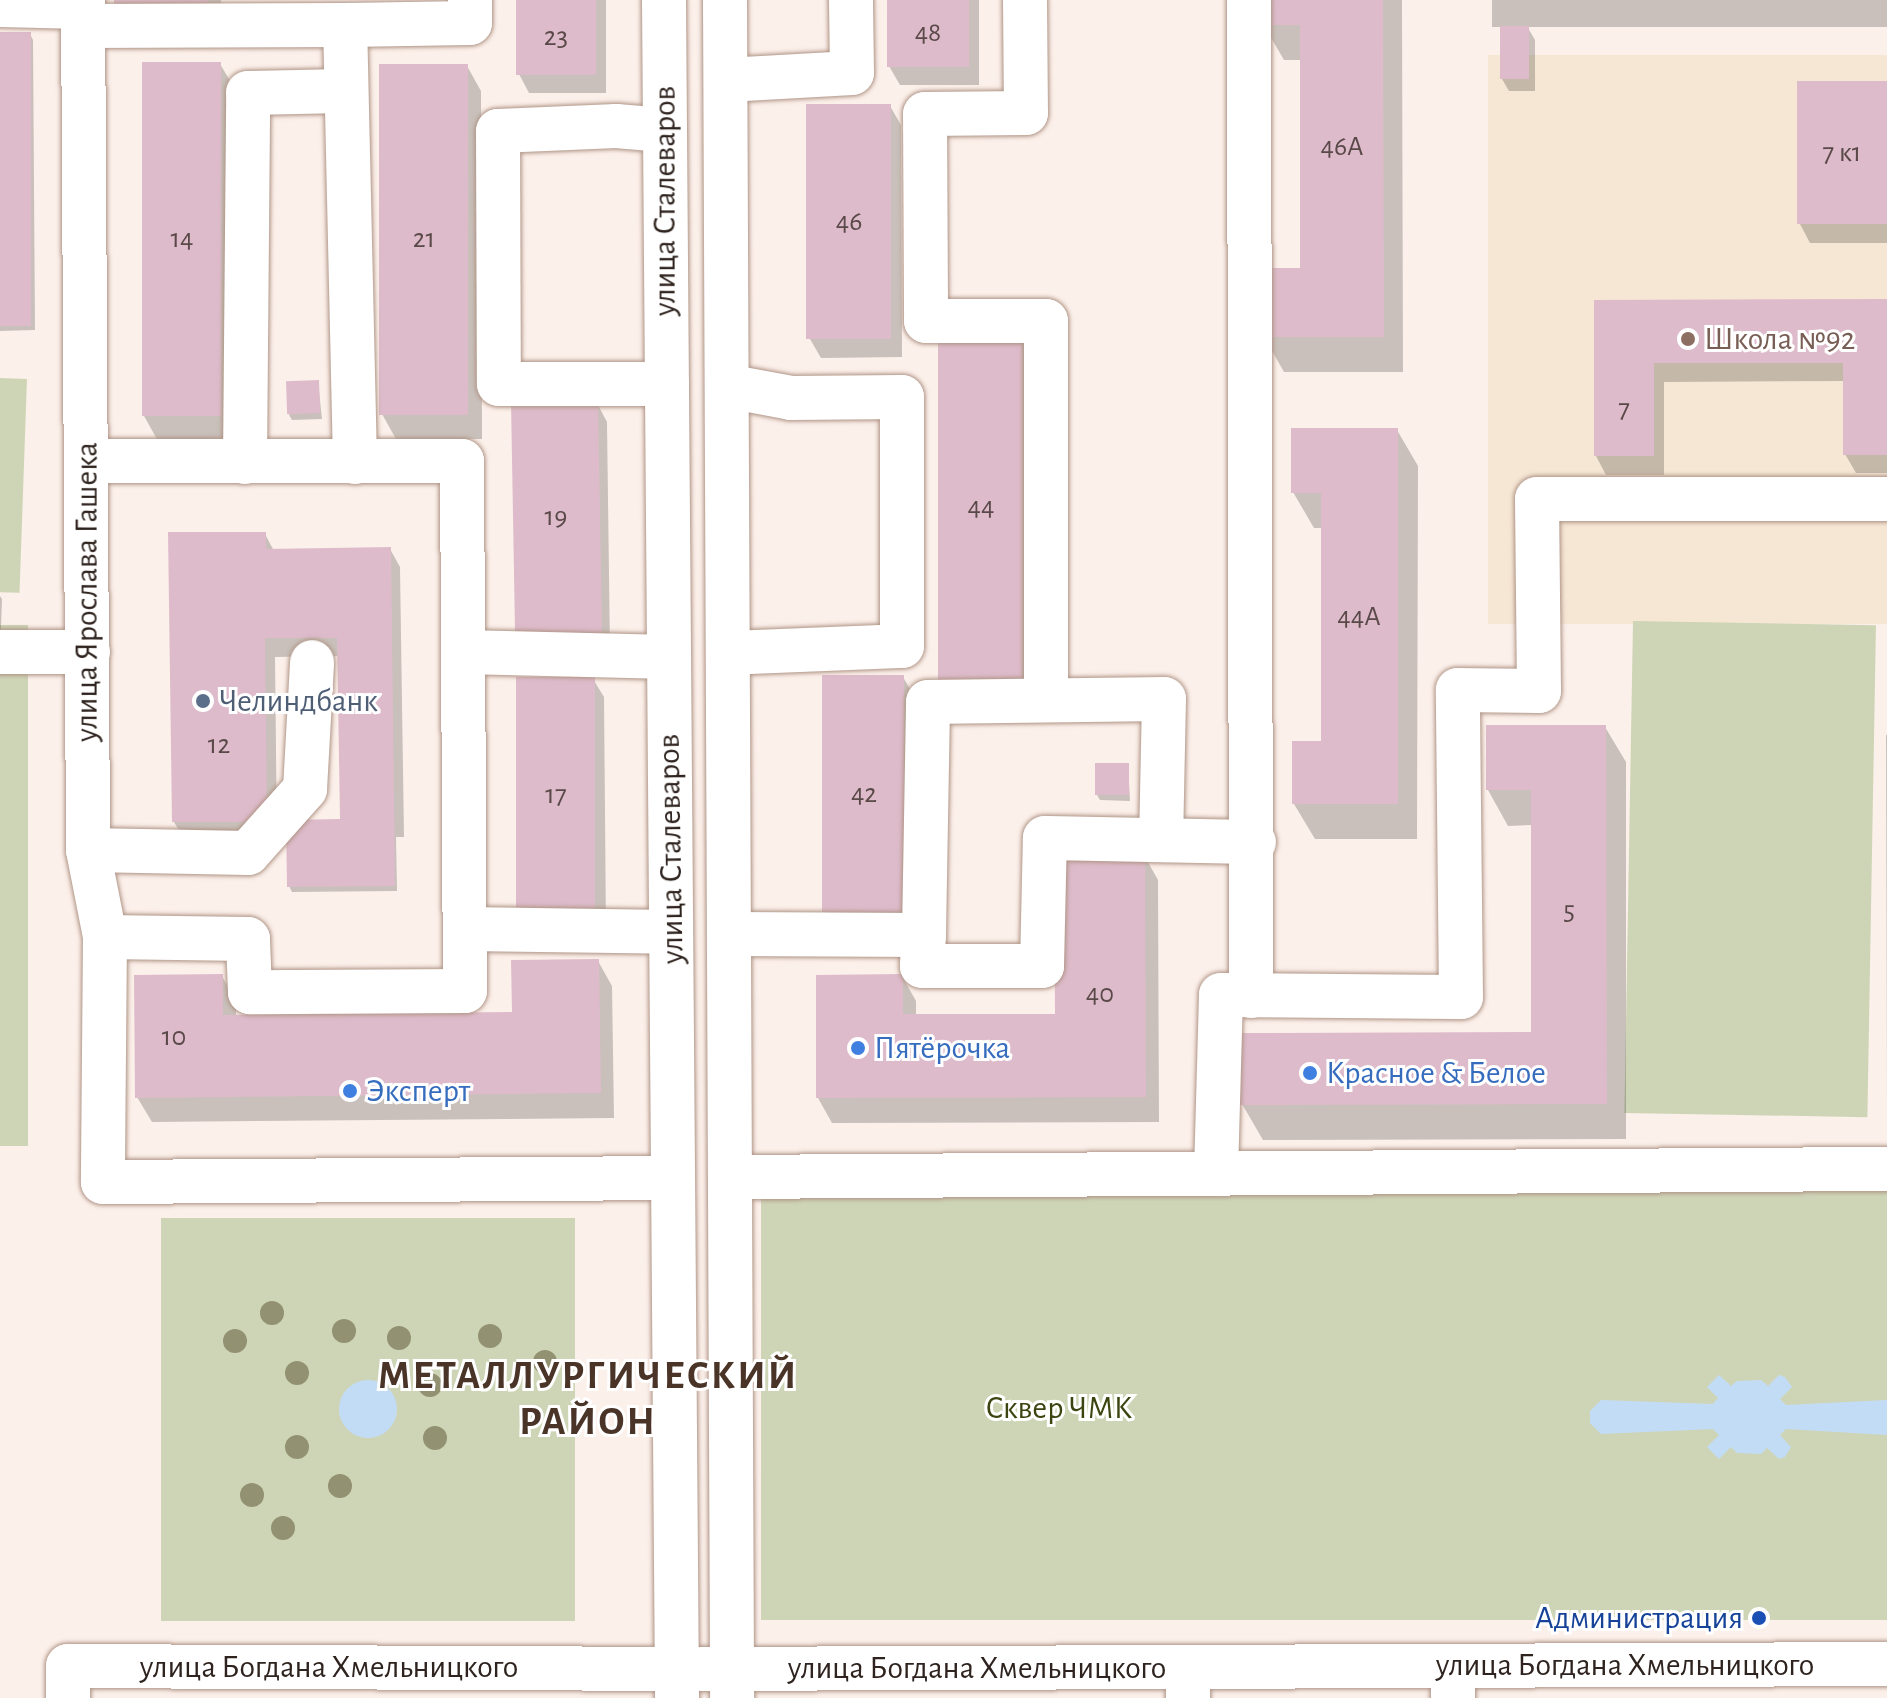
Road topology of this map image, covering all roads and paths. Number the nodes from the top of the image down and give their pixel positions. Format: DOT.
graph roads {
  1 [pos="470,0"];
  2 [pos="664,0"];
  3 [pos="725,0"];
  4 [pos="851,0"];
  5 [pos="1025,0"];
  6 [pos="1249,0"];
  7 [pos="0,5"];
  8 [pos="83,11"];
  9 [pos="236,14"];
  10 [pos="345,25"];
  11 [pos="726,80"];
  12 [pos="346,91"];
  13 [pos="664,130"];
  14 [pos="667,384"];
  15 [pos="727,386"];
  16 [pos="87,461"];
  17 [pos="245,462"];
  18 [pos="355,462"];
  19 [pos="1887,499"];
  20 [pos="0,652"];
  21 [pos="88,652"];
  22 [pos="465,652"];
  23 [pos="728,653"];
  24 [pos="669,657"];
  25 [pos="312,662"];
  26 [pos="1046,699"];
  27 [pos="1161,840"];
  28 [pos="1254,842"];
  29 [pos="88,850"];
  30 [pos="465,929"];
  31 [pos="671,932"];
  32 [pos="729,934"];
  33 [pos="924,935"];
  34 [pos="105,937"];
  35 [pos="1251,996"];
  36 [pos="1887,1169"];
  37 [pos="1216,1174"];
  38 [pos="730,1177"];
  39 [pos="673,1178"];
  40 [pos="1887,1664"];
  41 [pos="68,1682"];
  42 [pos="1188,1682"];
  43 [pos="1453,1682"];
  44 [pos="430,1683"];
  45 [pos="677,1683"];
  46 [pos="732,1684"];
  1 -- 10 [label="main road"];
  2 -- 13 [label="main road, улица Сталеваров"];
  3 -- 11 [label="main road, улица Сталеваров"];
  4 -- 11 [label="main road"];
  5 -- 26 [label="main road"];
  6 -- 28 [label="main road"];
  7 -- 8 [label="main road"];
  8 -- 9 [label="main road"];
  8 -- 16 [label="main road, улица Ярослава Гашека"];
  9 -- 10 [label="main road"];
  10 -- 12 [label="main road"];
  11 -- 15 [label="main road, улица Сталеваров"];
  12 -- 17 [label="main road"];
  12 -- 18 [label="main road"];
  13 -- 14 [label="main road, улица Сталеваров"];
  13 -- 14 [label="main road"];
  14 -- 24 [label="main road, улица Сталеваров"];
  15 -- 23 [label="main road, улица Сталеваров"];
  15 -- 23 [label="main road"];
  16 -- 17 [label="main road"];
  16 -- 21 [label="main road, улица Ярослава Гашека"];
  17 -- 18 [label="main road"];
  18 -- 22 [label="main road"];
  19 -- 35 [label="main road"];
  20 -- 21 [label="main road"];
  21 -- 29 [label="main road, улица Ярослава Гашека"];
  22 -- 24 [label="main road"];
  22 -- 30 [label="main road"];
  23 -- 32 [label="main road, улица Сталеваров"];
  24 -- 31 [label="main road, улица Сталеваров"];
  25 -- 29 [label="main road"];
  26 -- 27 [label="main road"];
  26 -- 33 [label="main road"];
  27 -- 28 [label="main road"];
  27 -- 33 [label="main road"];
  28 -- 35 [label="main road"];
  29 -- 34 [label="main road, улица Ярослава Гашека"];
  30 -- 31 [label="main road"];
  30 -- 34 [label="main road"];
  31 -- 39 [label="main road, улица Сталеваров"];
  32 -- 33 [label="main road"];
  32 -- 38 [label="main road, улица Сталеваров"];
  34 -- 39 [label="main road, улица Ярослава Гашека"];
  35 -- 37 [label="main road"];
  36 -- 37 [label="main road"];
  37 -- 38 [label="main road"];
  38 -- 39 [label="main road"];
  38 -- 46 [label="main road, улица Сталеваров"];
  39 -- 45 [label="main road, улица Сталеваров"];
  40 -- 43 [label="main road, улица Богдана Хмельницкого"];
  41 -- 44 [label="main road, улица Богдана Хмельницкого"];
  42 -- 43 [label="main road, улица Богдана Хмельницкого"];
  42 -- 46 [label="main road, улица Богдана Хмельницкого"];
  44 -- 45 [label="main road, улица Богдана Хмельницкого"];
  45 -- 46 [label="main road, улица Богдана Хмельницкого"];
}
